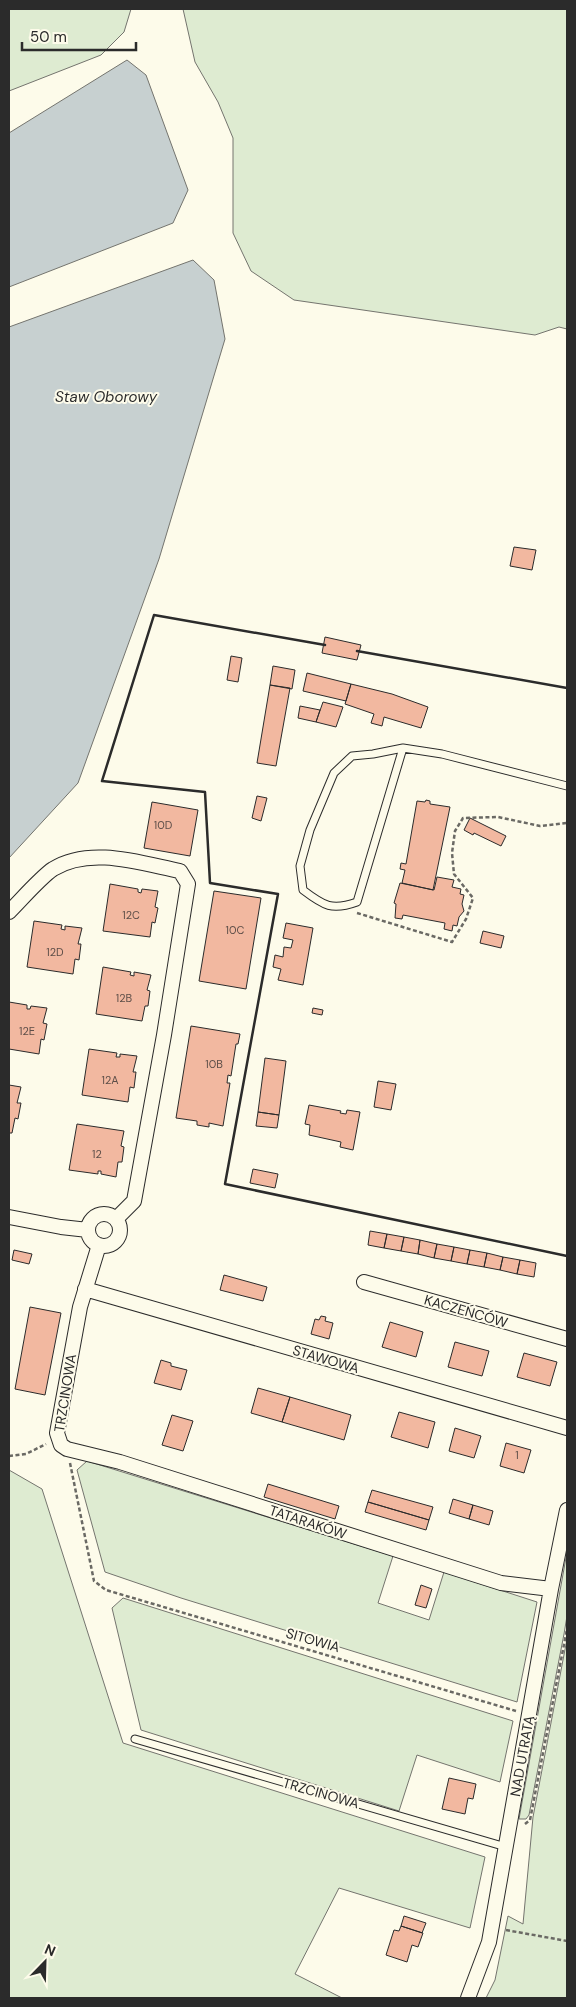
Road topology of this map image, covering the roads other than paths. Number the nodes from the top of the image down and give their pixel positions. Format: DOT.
graph roads {
  1 [pos="403,748"];
  2 [pos="567,786"];
  3 [pos="9,912"];
  4 [pos="9,1217"];
  5 [pos="116,1218"];
  6 [pos="88,1230"];
  7 [pos="99,1245"];
  8 [pos="364,1282"];
  9 [pos="85,1289"];
  10 [pos="567,1339"];
  11 [pos="567,1428"];
  12 [pos="67,1448"];
  13 [pos="567,1510"];
  14 [pos="551,1589"];
  15 [pos="135,1739"];
  16 [pos="506,1847"];
  17 [pos="468,1998"];
  1 -- 1 [label="lane"];
  1 -- 2 [label="lane"];
  3 -- 5 [label="street"];
  4 -- 6 [label="street"];
  5 -- 6 [label="street"];
  5 -- 7 [label="street"];
  6 -- 7 [label="street"];
  7 -- 9 [label="street, TRZCINOWA"];
  8 -- 10 [label="street, KACZEŃCÓW"];
  9 -- 11 [label="street, STAWOWA"];
  9 -- 12 [label="street, TRZCINOWA"];
  12 -- 14 [label="street, TATARAKÓW"];
  13 -- 14 [label="street, NAD UTRATĄ"];
  14 -- 16 [label="street, NAD UTRATĄ"];
  15 -- 16 [label="lane, TRZCINOWA"];
  16 -- 17 [label="street, NAD UTRATĄ"];
}
